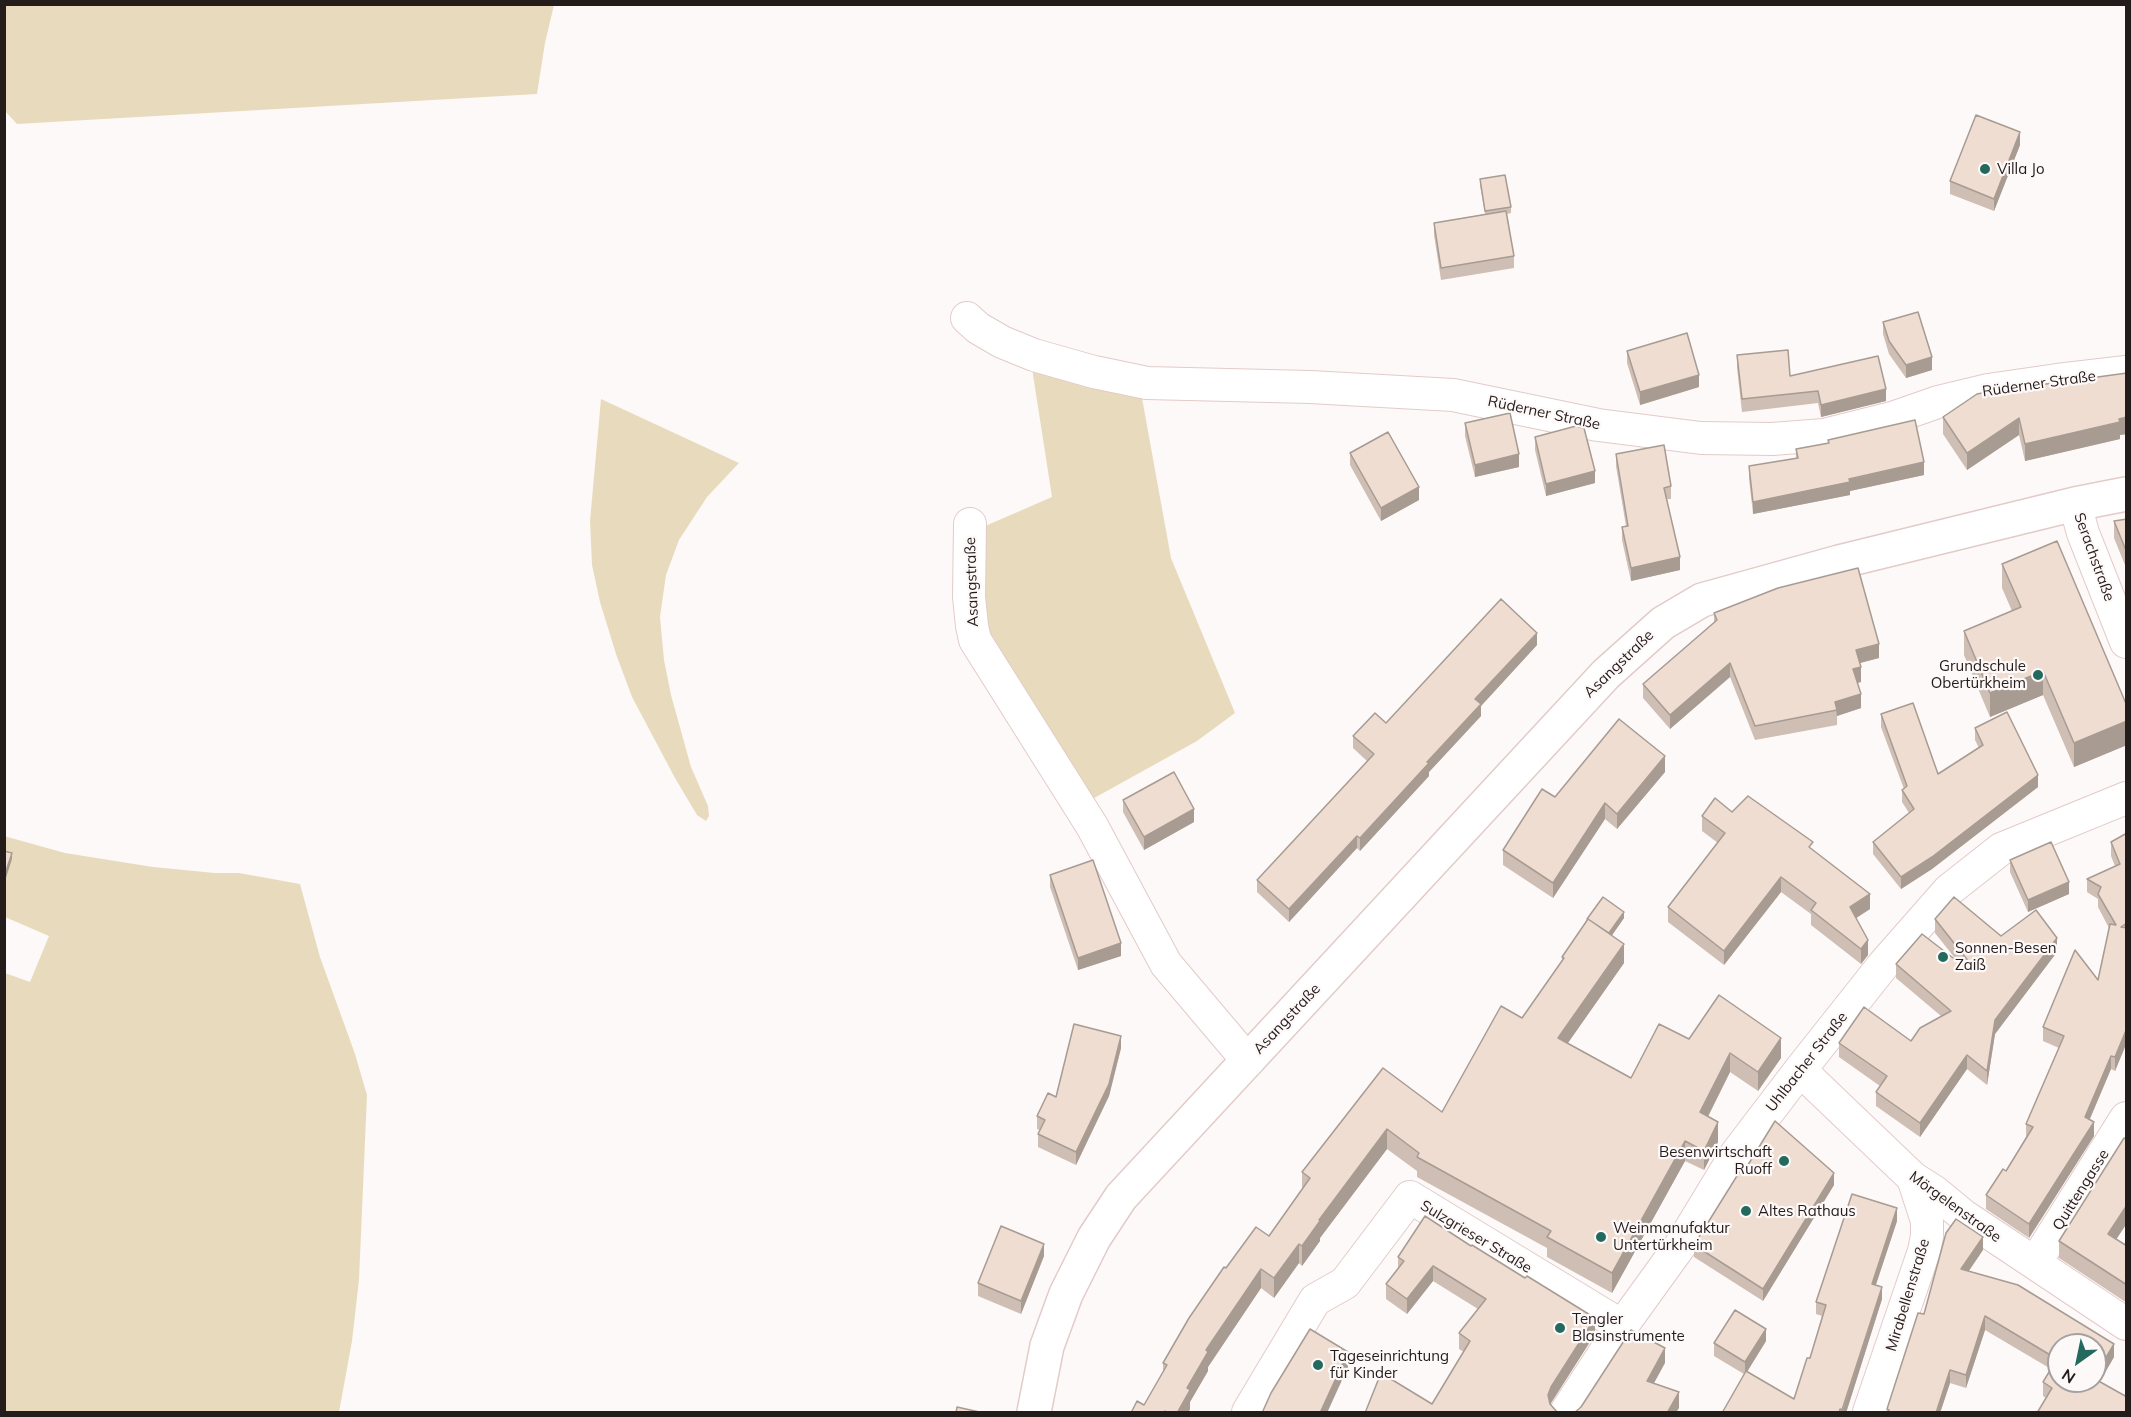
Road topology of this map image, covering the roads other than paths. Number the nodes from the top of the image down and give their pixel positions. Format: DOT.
graph roads {
  1 [pos="967,318"];
  2 [pos="2127,372"];
  3 [pos="2127,494"];
  4 [pos="2075,504"];
  5 [pos="970,524"];
  6 [pos="2127,642"];
  7 [pos="2127,798"];
  8 [pos="1248,1061"];
  9 [pos="1800,1070"];
  10 [pos="2127,1118"];
  11 [pos="1913,1178"];
  12 [pos="2035,1263"];
  13 [pos="2127,1324"];
  14 [pos="1622,1326"];
  15 [pos="1034,1413"];
  16 [pos="1248,1413"];
  17 [pos="1566,1413"];
  18 [pos="1869,1413"];
  1 -- 2 [label="street, Rüderner Straße"];
  3 -- 4 [label="street, Asangstraße"];
  4 -- 6 [label="street, Serachstraße"];
  4 -- 8 [label="street, Asangstraße"];
  5 -- 8 [label="street, Asangstraße"];
  7 -- 9 [label="street, Uhlbacher Straße"];
  8 -- 15 [label="street, Asangstraße"];
  9 -- 11 [label="street, Mörgelenstraße"];
  9 -- 14 [label="street, Uhlbacher Straße"];
  10 -- 12 [label="street, Quittengasse"];
  11 -- 12 [label="street, Mörgelenstraße"];
  11 -- 18 [label="street, Mirabellenstraße"];
  12 -- 13 [label="street, Mörgelenstraße"];
  14 -- 16 [label="street, Sulzgrieser Straße"];
  14 -- 17 [label="street, Uhlbacher Straße"];
}
